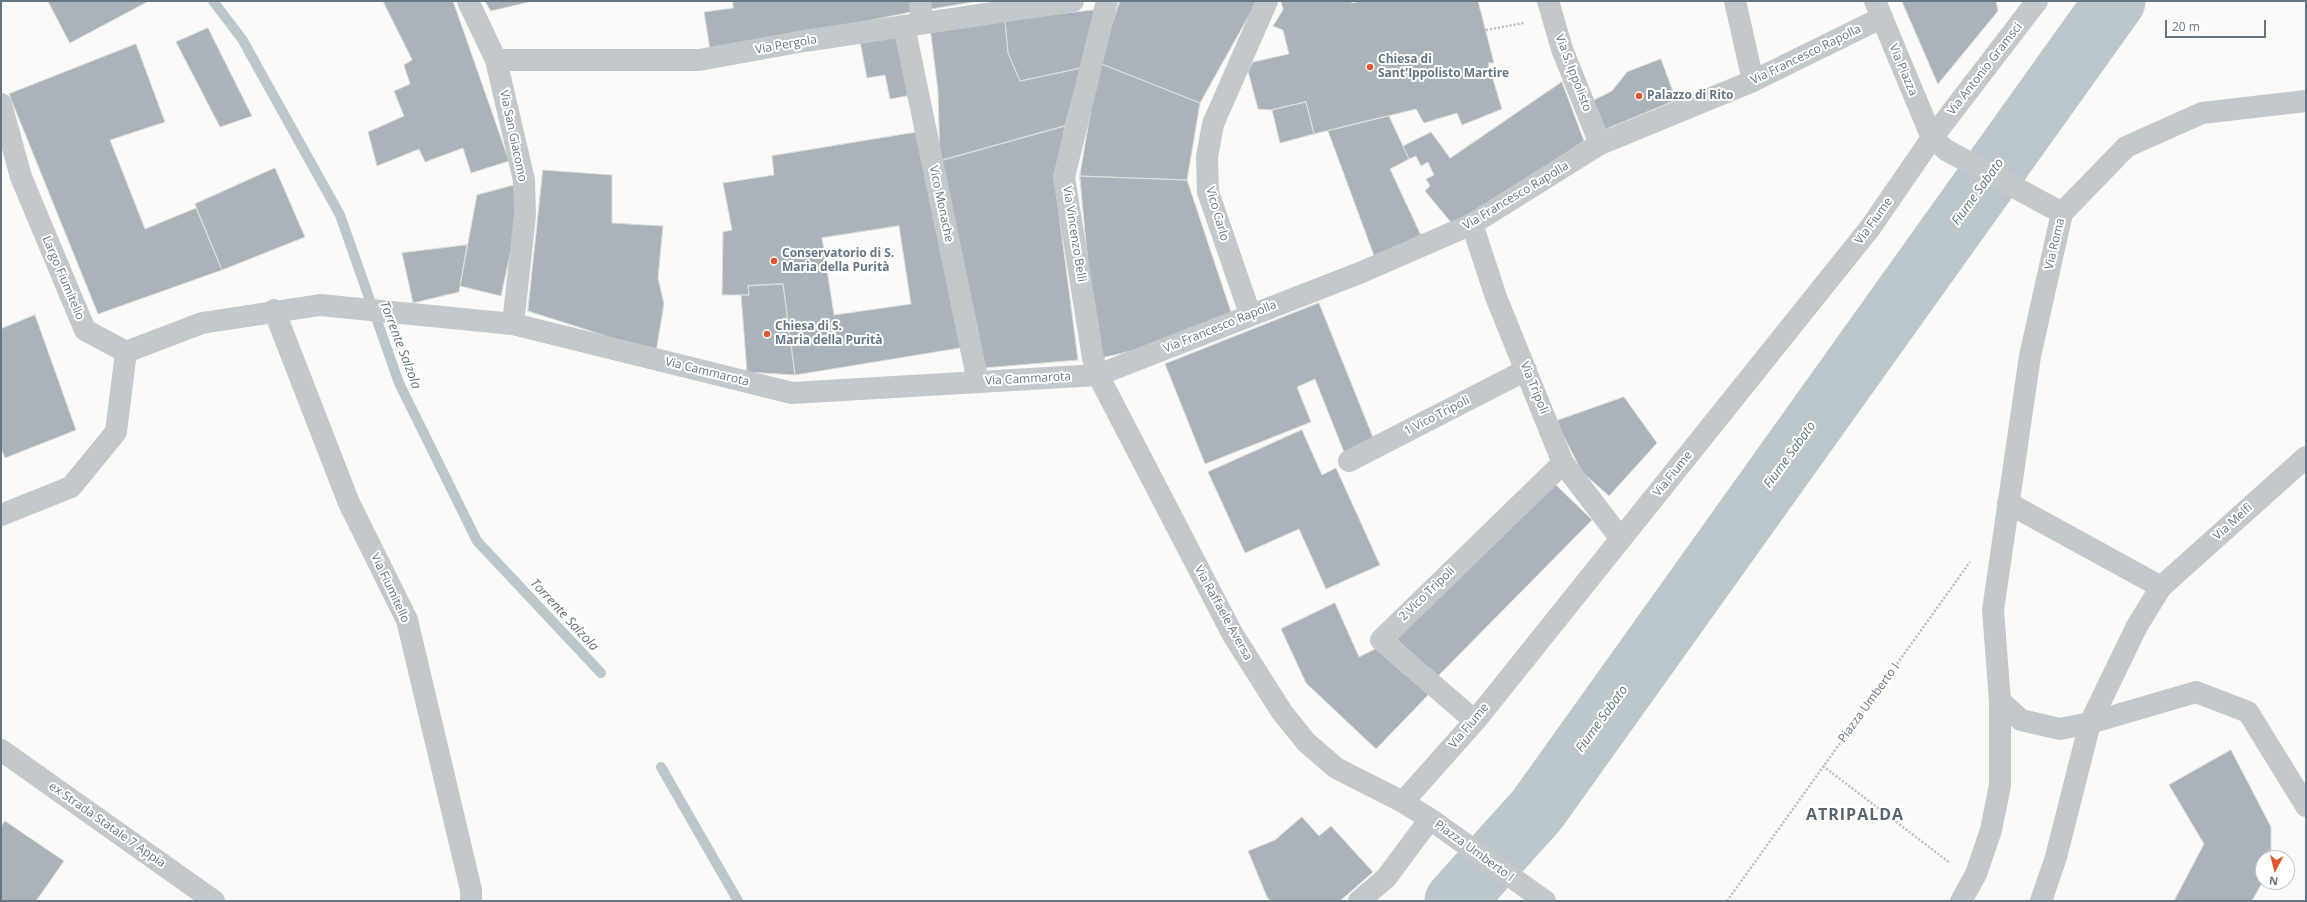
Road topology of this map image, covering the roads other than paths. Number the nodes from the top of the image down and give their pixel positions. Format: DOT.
graph roads {
  1 [pos="468,1"];
  2 [pos="920,1"];
  3 [pos="1073,1"];
  4 [pos="1107,1"];
  5 [pos="1267,1"];
  6 [pos="1735,1"];
  7 [pos="2037,1"];
  8 [pos="993,7"];
  9 [pos="1550,9"];
  10 [pos="1878,9"];
  11 [pos="913,25"];
  12 [pos="496,60"];
  13 [pos="1753,81"];
  14 [pos="2306,101"];
  15 [pos="1,104"];
  16 [pos="4,129"];
  17 [pos="1600,144"];
  18 [pos="1939,144"];
  19 [pos="2062,213"];
  20 [pos="1472,224"];
  21 [pos="274,310"];
  22 [pos="1250,314"];
  23 [pos="513,324"];
  24 [pos="126,352"];
  25 [pos="1526,370"];
  26 [pos="1098,375"];
  27 [pos="978,382"];
  28 [pos="2306,457"];
  29 [pos="1349,462"];
  30 [pos="1563,463"];
  31 [pos="2008,503"];
  32 [pos="1,515"];
  33 [pos="1621,539"];
  34 [pos="2161,587"];
  35 [pos="2000,701"];
  36 [pos="1475,721"];
  37 [pos="2090,723"];
  38 [pos="1,750"];
  39 [pos="1403,802"];
  40 [pos="2306,806"];
  41 [pos="1436,823"];
  42 [pos="214,901"];
  43 [pos="471,901"];
  44 [pos="1359,901"];
  45 [pos="1545,901"];
  46 [pos="1961,901"];
  47 [pos="2041,901"];
  1 -- 12 [label="street, Via San Giacomo"];
  2 -- 11 [label="street, Vico Monache"];
  3 -- 8 [label="street, Via Pergola"];
  4 -- 26 [label="street, Via Vincenzo Belli"];
  5 -- 22 [label="street, Vico Carlo"];
  6 -- 13 [label="street"];
  7 -- 18 [label="street, Via Antonio Gramsci"];
  8 -- 11 [label="street, Via Pergola"];
  9 -- 17 [label="street, Via S. Ippolisto"];
  10 -- 13 [label="street, Via Francesco Rapolla"];
  10 -- 18 [label="street, Via Piazza"];
  11 -- 12 [label="street, Via Pergola"];
  11 -- 27 [label="street, Vico Monache"];
  12 -- 23 [label="street, Via San Giacomo"];
  13 -- 17 [label="street, Via Francesco Rapolla"];
  14 -- 19 [label="street, Via Roma"];
  15 -- 16 [label="street, Largo Fiumitello"];
  16 -- 24 [label="street, Largo Fiumitello"];
  17 -- 20 [label="street, Via Francesco Rapolla"];
  18 -- 19 [label="street"];
  18 -- 33 [label="street, Via Fiume"];
  19 -- 31 [label="street, Via Roma"];
  20 -- 22 [label="street, Via Francesco Rapolla"];
  20 -- 25 [label="street, Via Tripoli"];
  21 -- 23 [label="street, Via Cammarota"];
  21 -- 24 [label="street"];
  21 -- 43 [label="street, Via Fiumitello"];
  22 -- 26 [label="street, Via Francesco Rapolla"];
  23 -- 27 [label="street, Via Cammarota"];
  24 -- 32 [label="street"];
  25 -- 29 [label="street, 1 Vico Tripoli"];
  25 -- 30 [label="street, Via Tripoli"];
  26 -- 27 [label="street, Via Cammarota"];
  26 -- 39 [label="street, Via Raffaele Aversa"];
  28 -- 34 [label="street, Via Melfi"];
  30 -- 33 [label="street, Via Tripoli"];
  30 -- 36 [label="street, 2 Vico Tripoli"];
  31 -- 34 [label="street"];
  31 -- 35 [label="street"];
  33 -- 36 [label="street, Via Fiume"];
  34 -- 37 [label="street"];
  35 -- 37 [label="street"];
  35 -- 46 [label="street"];
  36 -- 39 [label="street, Via Fiume"];
  37 -- 40 [label="street"];
  37 -- 47 [label="street"];
  38 -- 42 [label="street, ex Strada Statale 7 Appia"];
  39 -- 41 [label="street, Piazza Umberto I"];
  41 -- 44 [label="street"];
  41 -- 45 [label="street, Piazza Umberto I"];
}
